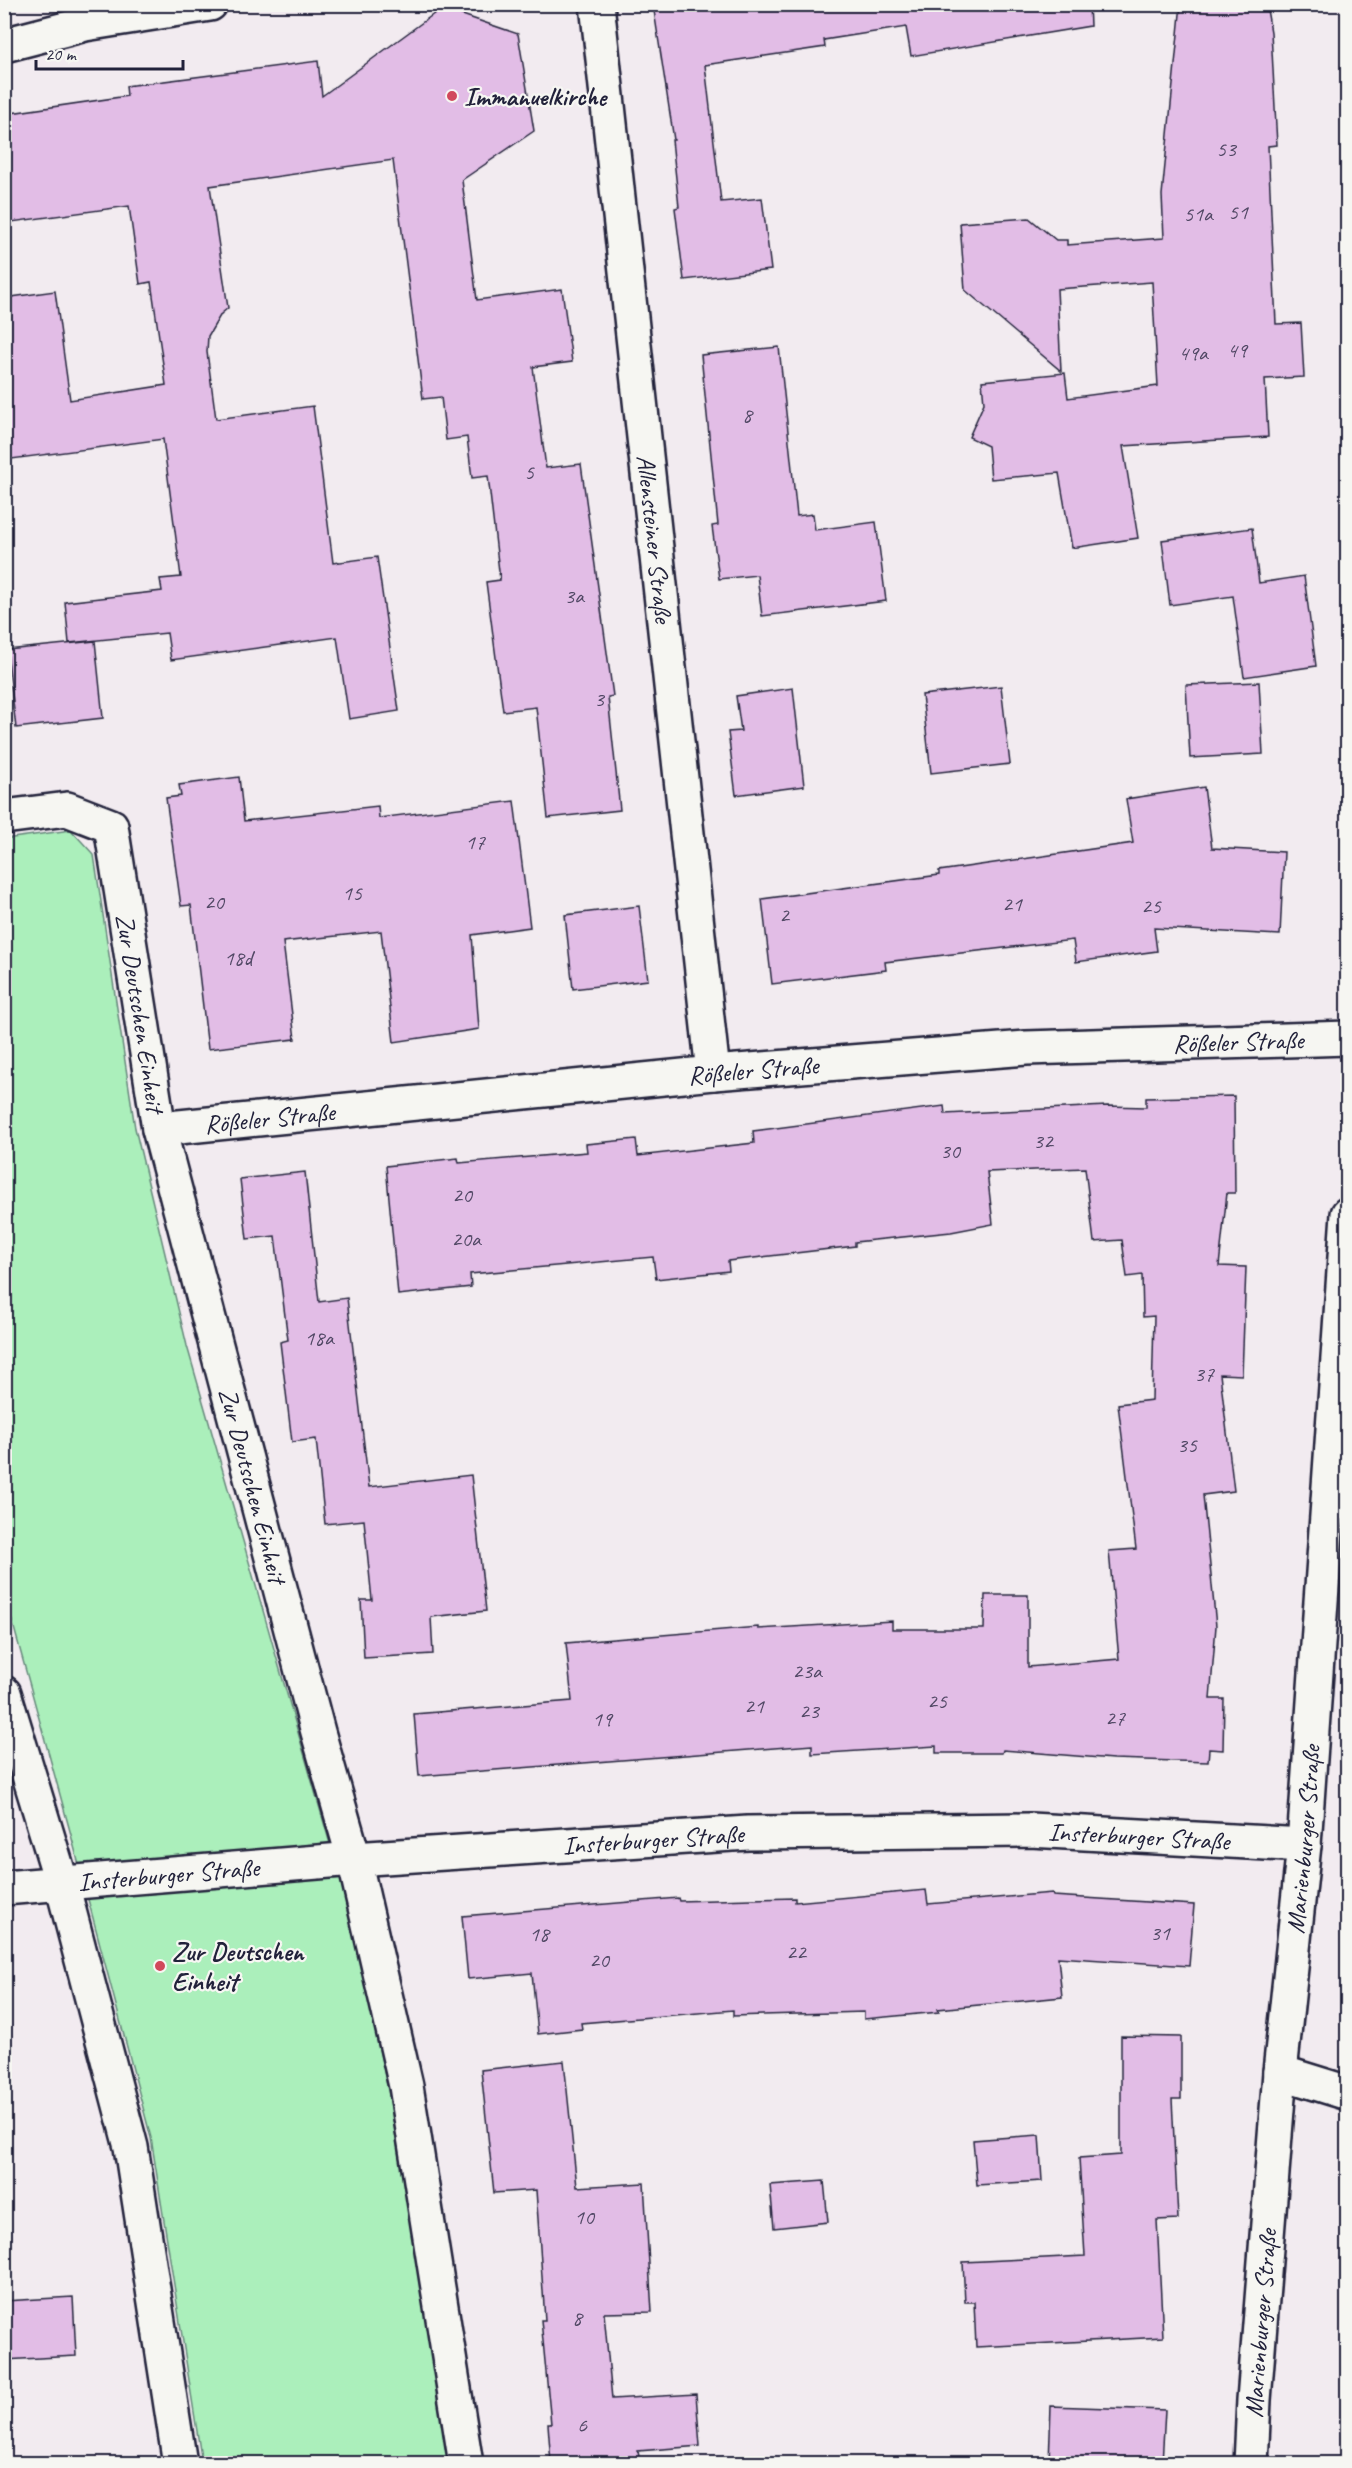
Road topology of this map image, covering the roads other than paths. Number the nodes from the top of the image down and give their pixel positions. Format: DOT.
graph roads {
  1 [pos="210,4"];
  2 [pos="597,4"];
  3 [pos="4,45"];
  4 [pos="4,817"];
  5 [pos="1347,1038"];
  6 [pos="713,1073"];
  7 [pos="159,1129"];
  8 [pos="1347,1214"];
  9 [pos="4,1693"];
  10 [pos="1304,1845"];
  11 [pos="354,1859"];
  12 [pos="62,1884"];
  13 [pos="4,1888"];
  14 [pos="1280,2072"];
  15 [pos="1347,2093"];
  16 [pos="180,2463"];
  17 [pos="466,2463"];
  18 [pos="1251,2463"];
  1 -- 3 [label="street"];
  2 -- 6 [label="street, Allensteiner Straße"];
  4 -- 7 [label="street, Zur Deutschen Einheit"];
  5 -- 6 [label="street, Rößeler Straße"];
  6 -- 7 [label="street, Rößeler Straße"];
  7 -- 11 [label="street, Zur Deutschen Einheit"];
  8 -- 10 [label="street, Marienburger Straße"];
  9 -- 12 [label="street"];
  10 -- 11 [label="street, Insterburger Straße"];
  10 -- 14 [label="street, Marienburger Straße"];
  11 -- 12 [label="street, Insterburger Straße"];
  11 -- 17 [label="street, Zur Deutschen Einheit"];
  12 -- 13 [label="street, Insterburger Straße"];
  12 -- 16 [label="street"];
  14 -- 15 [label="street"];
  14 -- 18 [label="street, Marienburger Straße"];
}
